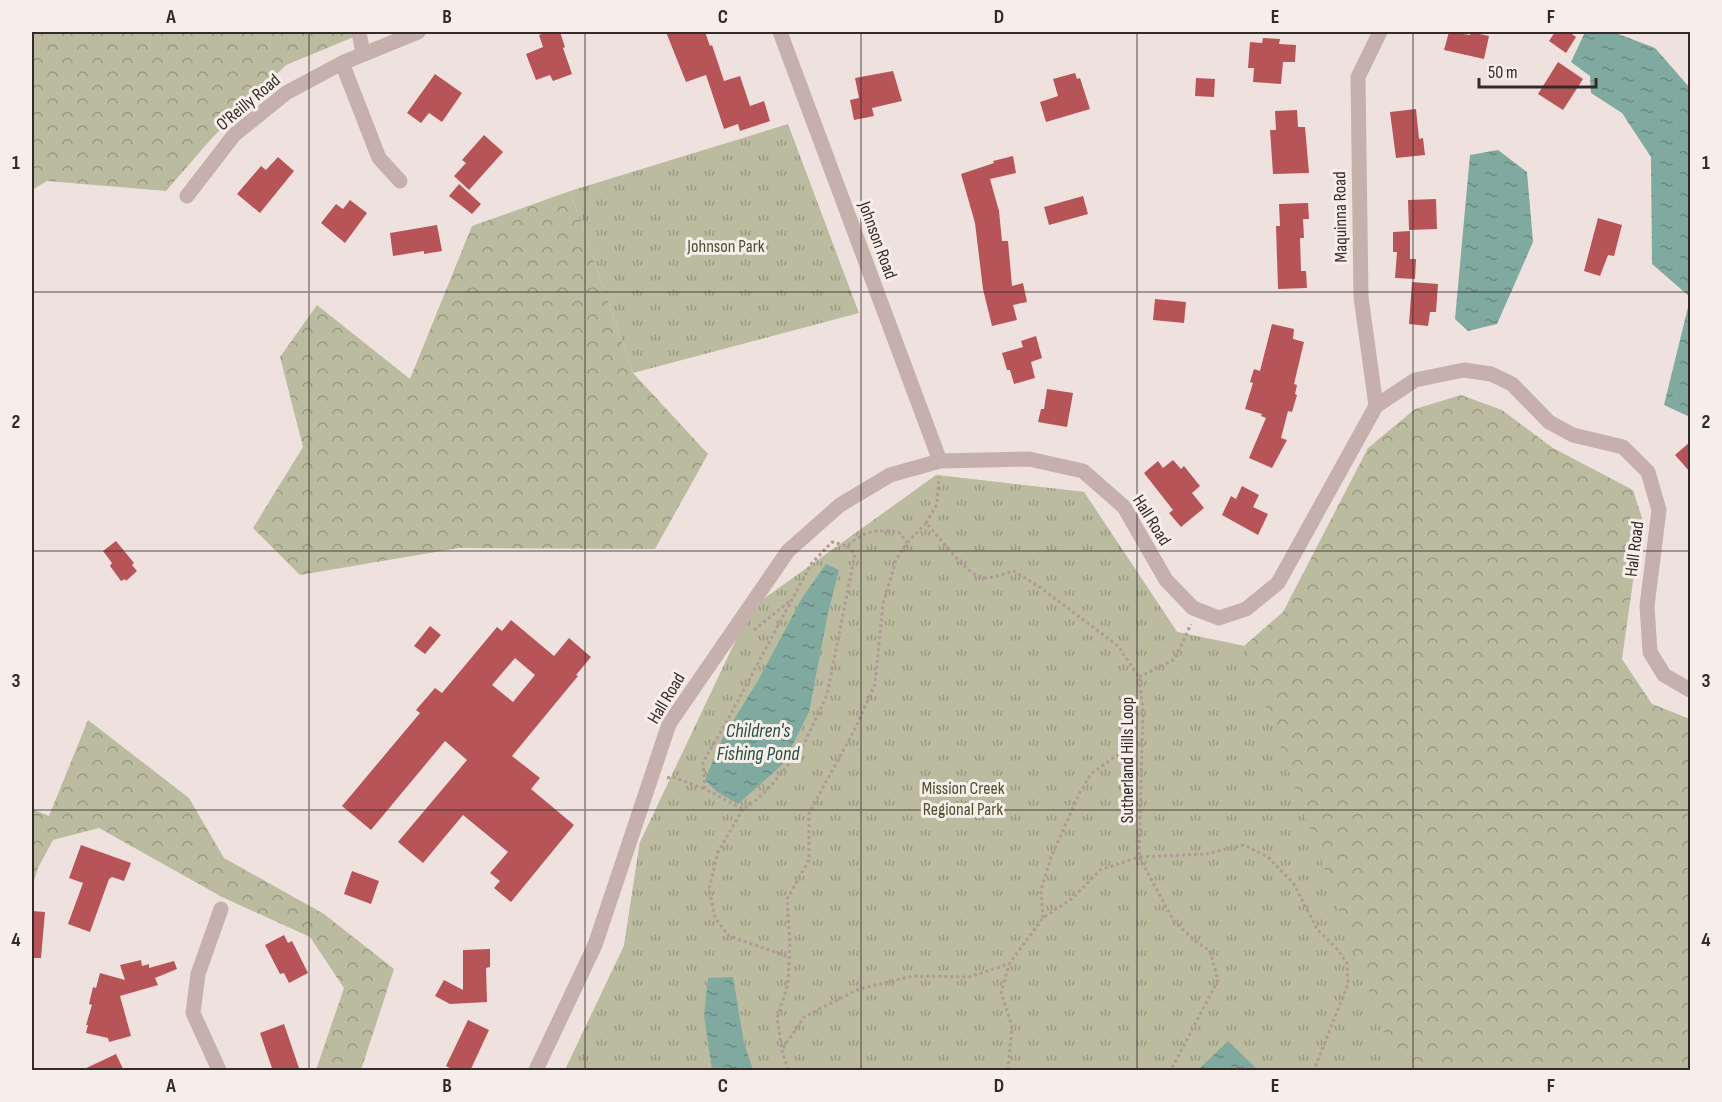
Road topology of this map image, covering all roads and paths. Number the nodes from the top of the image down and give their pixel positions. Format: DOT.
graph roads {
  1 [pos="359,32"];
  2 [pos="418,32"];
  3 [pos="780,32"];
  4 [pos="1380,32"];
  5 [pos="363,54"];
  6 [pos="342,63"];
  7 [pos="400,181"];
  8 [pos="187,196"];
  9 [pos="1376,406"];
  10 [pos="940,461"];
  11 [pos="926,523"];
  12 [pos="907,543"];
  13 [pos="847,546"];
  14 [pos="792,598"];
  15 [pos="1196,609"];
  16 [pos="754,630"];
  17 [pos="1139,677"];
  18 [pos="1690,690"];
  19 [pos="1142,743"];
  20 [pos="651,778"];
  21 [pos="705,789"];
  22 [pos="743,809"];
  23 [pos="1139,857"];
  24 [pos="221,909"];
  25 [pos="1042,918"];
  26 [pos="789,957"];
  27 [pos="1009,964"];
  28 [pos="782,1050"];
  29 [pos="219,1071"];
  30 [pos="536,1071"];
  31 [pos="788,1071"];
  32 [pos="1008,1071"];
  33 [pos="1171,1071"];
  34 [pos="1314,1071"];
  1 -- 5 [label="street"];
  2 -- 5 [label="street, O'Reilly Road"];
  3 -- 10 [label="street, Johnson Road"];
  4 -- 9 [label="street, Maquinna Road"];
  5 -- 6 [label="street, O'Reilly Road"];
  6 -- 7 [label="street"];
  6 -- 8 [label="street, O'Reilly Road"];
  9 -- 15 [label="street, Hall Road"];
  9 -- 18 [label="street, Hall Road"];
  10 -- 11 [label="path"];
  10 -- 15 [label="street, Hall Road"];
  10 -- 20 [label="street, Hall Road"];
  11 -- 12 [label="path"];
  11 -- 17 [label="path, Sutherland Hills Loop"];
  12 -- 13 [label="path"];
  12 -- 26 [label="path"];
  13 -- 14 [label="path"];
  13 -- 22 [label="path"];
  14 -- 16 [label="path"];
  14 -- 21 [label="path"];
  15 -- 17 [label="path"];
  17 -- 19 [label="path, Sutherland Hills Loop"];
  19 -- 23 [label="path, Sutherland Hills Loop"];
  19 -- 25 [label="path"];
  20 -- 21 [label="path"];
  20 -- 30 [label="street, Hall Road"];
  21 -- 22 [label="path"];
  22 -- 26 [label="path"];
  23 -- 25 [label="path"];
  23 -- 33 [label="path"];
  23 -- 34 [label="path"];
  24 -- 29 [label="street"];
  25 -- 27 [label="path"];
  26 -- 28 [label="path"];
  27 -- 28 [label="path"];
  27 -- 32 [label="path"];
  28 -- 31 [label="path"];
}
